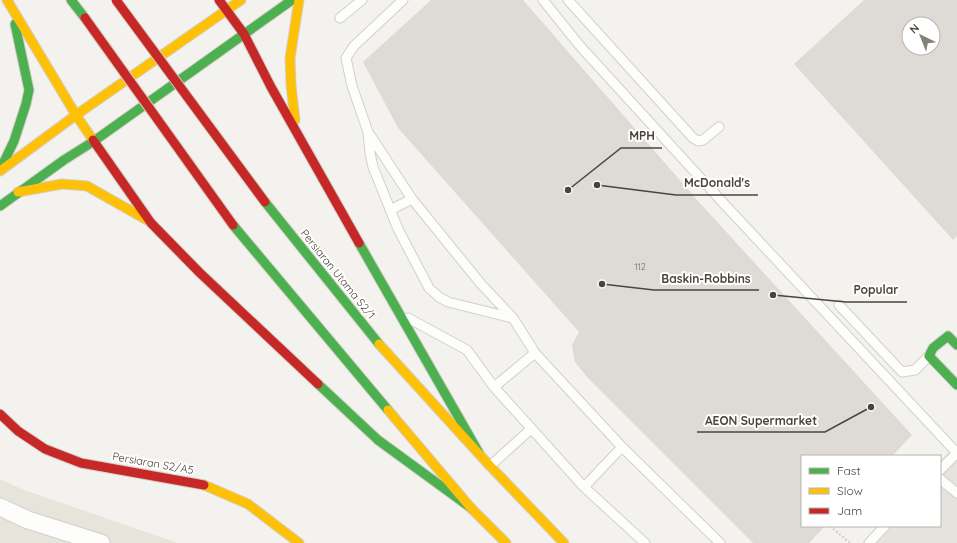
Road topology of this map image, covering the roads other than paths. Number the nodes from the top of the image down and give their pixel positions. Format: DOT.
graph roads {
  1 [pos="71,0"];
  2 [pos="116,0"];
  3 [pos="219,0"];
  4 [pos="241,0"];
  5 [pos="292,0"];
  6 [pos="299,0"];
  7 [pos="362,0"];
  8 [pos="403,0"];
  9 [pos="543,0"];
  10 [pos="568,0"];
  11 [pos="9,3"];
  12 [pos="227,9"];
  13 [pos="340,18"];
  14 [pos="244,34"];
  15 [pos="76,115"];
  16 [pos="720,127"];
  17 [pos="297,132"];
  18 [pos="368,132"];
  19 [pos="94,141"];
  20 [pos="0,171"];
  21 [pos="18,192"];
  22 [pos="412,199"];
  23 [pos="0,206"];
  24 [pos="390,210"];
  25 [pos="151,222"];
  26 [pos="839,305"];
  27 [pos="402,315"];
  28 [pos="513,318"];
  29 [pos="957,345"];
  30 [pos="535,353"];
  31 [pos="929,356"];
  32 [pos="957,385"];
  33 [pos="494,387"];
  34 [pos="0,414"];
  35 [pos="530,429"];
  36 [pos="622,447"];
  37 [pos="479,453"];
  38 [pos="957,453"];
  39 [pos="490,466"];
  40 [pos="941,469"];
  41 [pos="941,480"];
  42 [pos="584,486"];
  43 [pos="957,493"];
  44 [pos="0,507"];
  45 [pos="471,508"];
  46 [pos="884,527"];
  47 [pos="715,542"];
  48 [pos="101,543"];
  49 [pos="299,543"];
  50 [pos="506,543"];
  51 [pos="564,543"];
  52 [pos="645,543"];
  53 [pos="868,543"];
  1 -- 45 [label="main road, bridge"];
  2 -- 37 [label="main road, Persiaran Utama S2/1, bridge"];
  3 -- 12 [label="main road"];
  4 -- 12 [label="main road"];
  5 -- 14 [label="main road"];
  6 -- 17 [label="main road"];
  7 -- 13 [label="lane"];
  8 -- 18 [label="lane"];
  9 -- 38 [label="lane"];
  10 -- 16 [label="lane"];
  11 -- 15 [label="main road"];
  11 -- 20 [label="main road"];
  12 -- 14 [label="main road"];
  12 -- 15 [label="main road"];
  14 -- 17 [label="main road"];
  14 -- 19 [label="main road"];
  15 -- 19 [label="main road"];
  15 -- 20 [label="main road"];
  17 -- 27 [label="main road"];
  18 -- 22 [label="lane"];
  18 -- 24 [label="lane"];
  19 -- 21 [label="main road"];
  19 -- 25 [label="main road"];
  21 -- 23 [label="main road"];
  21 -- 25 [label="main road"];
  22 -- 24 [label="lane"];
  22 -- 28 [label="lane"];
  24 -- 28 [label="lane"];
  25 -- 45 [label="main road"];
  26 -- 31 [label="lane"];
  27 -- 33 [label="lane"];
  27 -- 37 [label="main road"];
  28 -- 30 [label="lane"];
  29 -- 31 [label="main road"];
  30 -- 33 [label="lane"];
  30 -- 36 [label="lane"];
  31 -- 32 [label="main road"];
  33 -- 35 [label="lane"];
  34 -- 49 [label="main road, Persiaran S2/A5"];
  35 -- 39 [label="lane"];
  35 -- 42 [label="lane"];
  36 -- 42 [label="lane"];
  36 -- 47 [label="lane"];
  37 -- 39 [label="main road, Persiaran Utama S2/1"];
  38 -- 40 [label="lane"];
  39 -- 51 [label="main road, Persiaran Utama S2/1"];
  41 -- 43 [label="lane"];
  42 -- 52 [label="lane"];
  44 -- 48 [label="street"];
  45 -- 50 [label="main road"];
  46 -- 53 [label="lane"];
}
